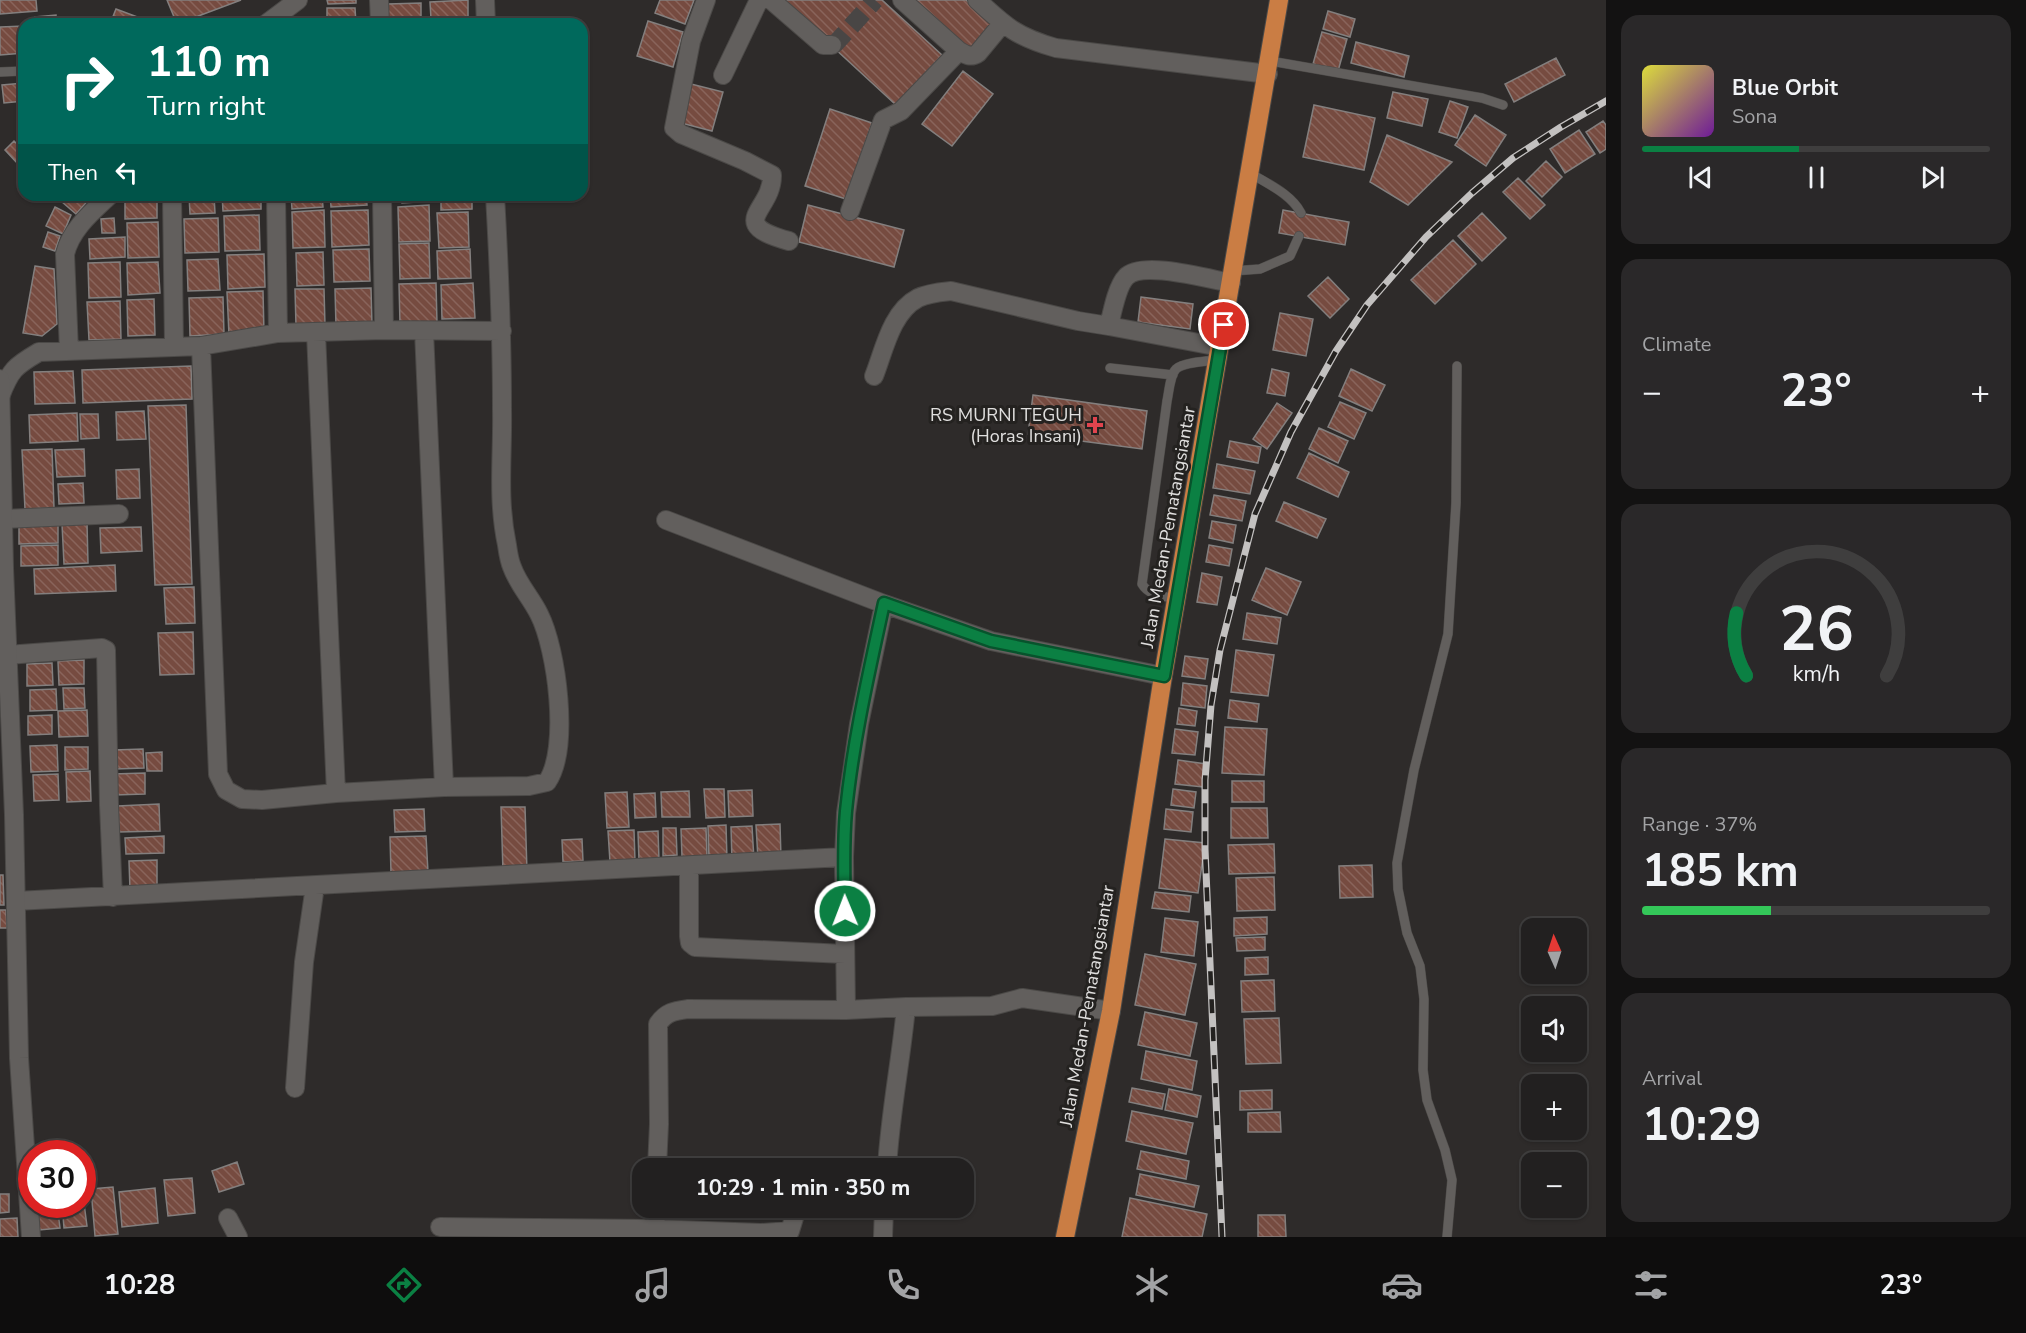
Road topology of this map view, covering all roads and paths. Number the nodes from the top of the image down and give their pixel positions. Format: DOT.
graph roads {
  1 [pos="298,0"];
  2 [pos="379,0"];
  3 [pos="484,0"];
  4 [pos="706,0"];
  5 [pos="759,0"];
  6 [pos="771,0"];
  7 [pos="902,0"];
  8 [pos="977,0"];
  9 [pos="1279,0"];
  10 [pos="276,18"];
  11 [pos="380,18"];
  12 [pos="486,18"];
  13 [pos="1002,24"];
  14 [pos="832,45"];
  15 [pos="959,51"];
  16 [pos="1269,68"];
  17 [pos="18,71"];
  18 [pos="0,72"];
  19 [pos="723,75"];
  20 [pos="1503,105"];
  21 [pos="1250,174"];
  22 [pos="104,201"];
  23 [pos="172,201"];
  24 [pos="276,201"];
  25 [pos="382,201"];
  26 [pos="495,201"];
  27 [pos="850,212"];
  28 [pos="1301,213"];
  29 [pos="1299,237"];
  30 [pos="789,241"];
  31 [pos="1232,277"];
  32 [pos="1108,326"];
  33 [pos="384,330"];
  34 [pos="502,330"];
  35 [pos="424,331"];
  36 [pos="278,333"];
  37 [pos="316,333"];
  38 [pos="174,346"];
  39 [pos="201,346"];
  40 [pos="69,351"];
  41 [pos="1219,353"];
  42 [pos="1457,366"];
  43 [pos="1110,368"];
  44 [pos="1173,375"];
  45 [pos="874,376"];
  46 [pos="0,379"];
  47 [pos="0,397"];
  48 [pos="119,514"];
  49 [pos="3,519"];
  50 [pos="666,520"];
  51 [pos="2,538"];
  52 [pos="1177,599"];
  53 [pos="884,603"];
  54 [pos="7,655"];
  55 [pos="1164,676"];
  56 [pos="444,787"];
  57 [pos="336,792"];
  58 [pos="7,815"];
  59 [pos="844,857"];
  60 [pos="689,866"];
  61 [pos="315,886"];
  62 [pos="113,897"];
  63 [pos="16,901"];
  64 [pos="845,954"];
  65 [pos="906,1007"];
  66 [pos="846,1010"];
  67 [pos="1110,1011"];
  68 [pos="295,1088"];
  69 [pos="657,1158"];
  70 [pos="888,1158"];
  71 [pos="228,1218"];
  72 [pos="656,1218"];
  73 [pos="794,1218"];
  74 [pos="884,1218"];
  75 [pos="440,1227"];
  76 [pos="655,1233"];
  77 [pos="31,1237"];
  78 [pos="237,1237"];
  79 [pos="883,1237"];
  80 [pos="1065,1237"];
  81 [pos="1447,1237"];
  1 -- 10 [label="street"];
  2 -- 11 [label="street"];
  3 -- 12 [label="street"];
  4 -- 30 [label="street"];
  5 -- 19 [label="street"];
  6 -- 14 [label="street"];
  7 -- 15 [label="street"];
  8 -- 13 [label="street"];
  9 -- 16 [label="highway, Jalan Medan-Pematangsiantar"];
  13 -- 15 [label="street"];
  13 -- 16 [label="street"];
  15 -- 27 [label="street"];
  16 -- 20 [label="lane"];
  16 -- 21 [label="highway, Jalan Medan-Pematangsiantar"];
  17 -- 18 [label="lane"];
  21 -- 28 [label="lane"];
  21 -- 31 [label="highway, Jalan Medan-Pematangsiantar"];
  22 -- 40 [label="street"];
  23 -- 38 [label="street"];
  24 -- 36 [label="street"];
  25 -- 33 [label="street"];
  26 -- 34 [label="street"];
  29 -- 31 [label="lane"];
  31 -- 32 [label="street"];
  31 -- 41 [label="highway, Jalan Medan-Pematangsiantar"];
  32 -- 41 [label="street"];
  32 -- 45 [label="street"];
  33 -- 35 [label="street"];
  33 -- 37 [label="street"];
  34 -- 35 [label="street"];
  34 -- 56 [label="street"];
  35 -- 56 [label="street"];
  36 -- 37 [label="street"];
  36 -- 39 [label="street"];
  37 -- 57 [label="street"];
  38 -- 39 [label="street"];
  38 -- 40 [label="street"];
  39 -- 57 [label="street"];
  40 -- 47 [label="street"];
  41 -- 44 [label="lane"];
  41 -- 52 [label="highway, Jalan Medan-Pematangsiantar"];
  42 -- 81 [label="lane"];
  43 -- 44 [label="lane"];
  44 -- 52 [label="lane"];
  46 -- 47 [label="street"];
  47 -- 49 [label="street"];
  48 -- 49 [label="street"];
  49 -- 51 [label="street"];
  50 -- 53 [label="street"];
  51 -- 54 [label="street"];
  52 -- 55 [label="highway, Jalan Medan-Pematangsiantar"];
  53 -- 55 [label="street"];
  53 -- 59 [label="street"];
  54 -- 58 [label="street"];
  54 -- 62 [label="street"];
  55 -- 67 [label="highway, Jalan Medan-Pematangsiantar"];
  56 -- 57 [label="street"];
  58 -- 63 [label="street"];
  59 -- 60 [label="street"];
  59 -- 64 [label="street"];
  60 -- 61 [label="street"];
  60 -- 64 [label="street"];
  61 -- 62 [label="street"];
  61 -- 68 [label="street"];
  62 -- 63 [label="street"];
  63 -- 77 [label="street"];
  64 -- 66 [label="street"];
  65 -- 66 [label="street"];
  65 -- 67 [label="street"];
  65 -- 70 [label="street"];
  66 -- 69 [label="street"];
  67 -- 80 [label="highway, Jalan Medan-Pematangsiantar"];
  71 -- 78 [label="street"];
  72 -- 76 [label="street"];
  73 -- 76 [label="street"];
  74 -- 79 [label="street"];
  75 -- 76 [label="street"];
}
